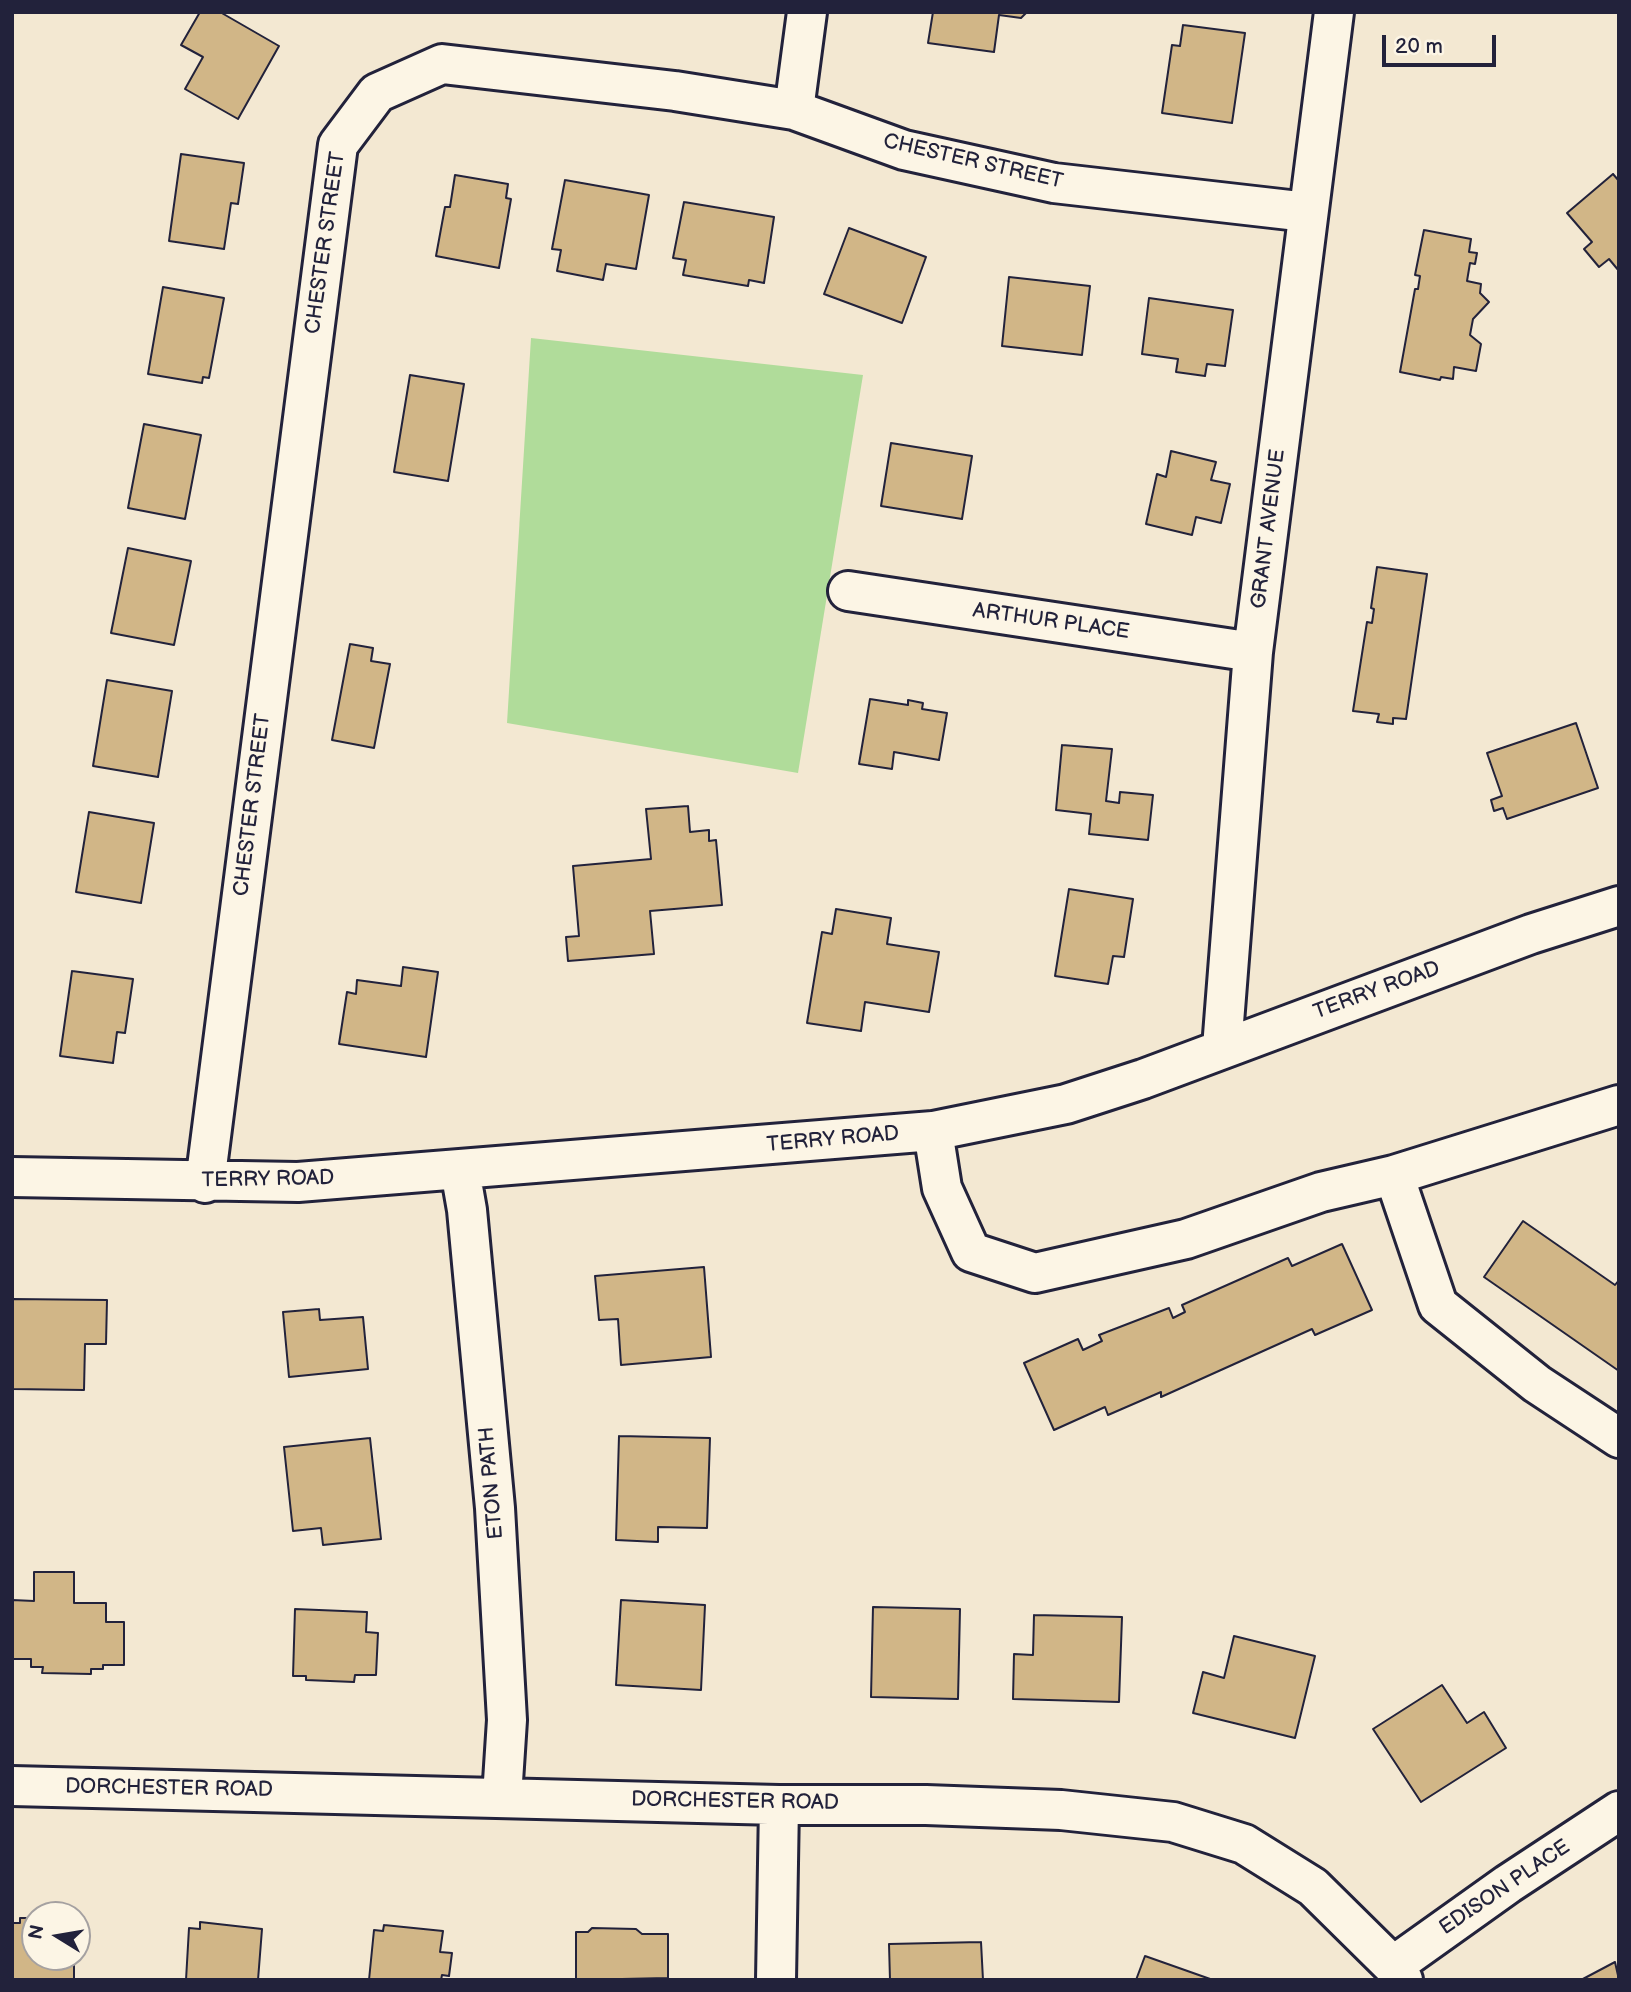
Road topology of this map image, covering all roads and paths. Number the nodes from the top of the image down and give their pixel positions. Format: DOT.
graph roads {
  1 [pos="807,12"];
  2 [pos="1334,12"];
  3 [pos="794,110"];
  4 [pos="1307,212"];
  5 [pos="848,592"];
  6 [pos="1253,652"];
  7 [pos="1619,906"];
  8 [pos="1222,1048"];
  9 [pos="1619,1105"];
  10 [pos="933,1131"];
  11 [pos="460,1170"];
  12 [pos="1394,1175"];
  13 [pos="12,1177"];
  14 [pos="205,1183"];
  15 [pos="1619,1437"];
  16 [pos="12,1786"];
  17 [pos="502,1797"];
  18 [pos="779,1805"];
  19 [pos="1619,1811"];
  20 [pos="1398,1973"];
  21 [pos="775,1980"];
  1 -- 3 [label="street"];
  2 -- 4 [label="street, GRANT AVENUE"];
  3 -- 4 [label="street, CHESTER STREET"];
  3 -- 14 [label="street, CHESTER STREET"];
  4 -- 6 [label="street, GRANT AVENUE"];
  5 -- 6 [label="street, ARTHUR PLACE"];
  6 -- 8 [label="street, GRANT AVENUE"];
  7 -- 8 [label="street, TERRY ROAD"];
  8 -- 10 [label="street, TERRY ROAD"];
  9 -- 12 [label="street"];
  10 -- 11 [label="street, TERRY ROAD"];
  10 -- 12 [label="street"];
  11 -- 14 [label="street, TERRY ROAD"];
  11 -- 17 [label="street, ETON PATH"];
  12 -- 15 [label="street"];
  13 -- 14 [label="street, TERRY ROAD"];
  16 -- 17 [label="street, DORCHESTER ROAD"];
  17 -- 18 [label="street, DORCHESTER ROAD"];
  18 -- 20 [label="street, DORCHESTER ROAD"];
  18 -- 21 [label="street"];
  19 -- 20 [label="street, EDISON PLACE"];
}
